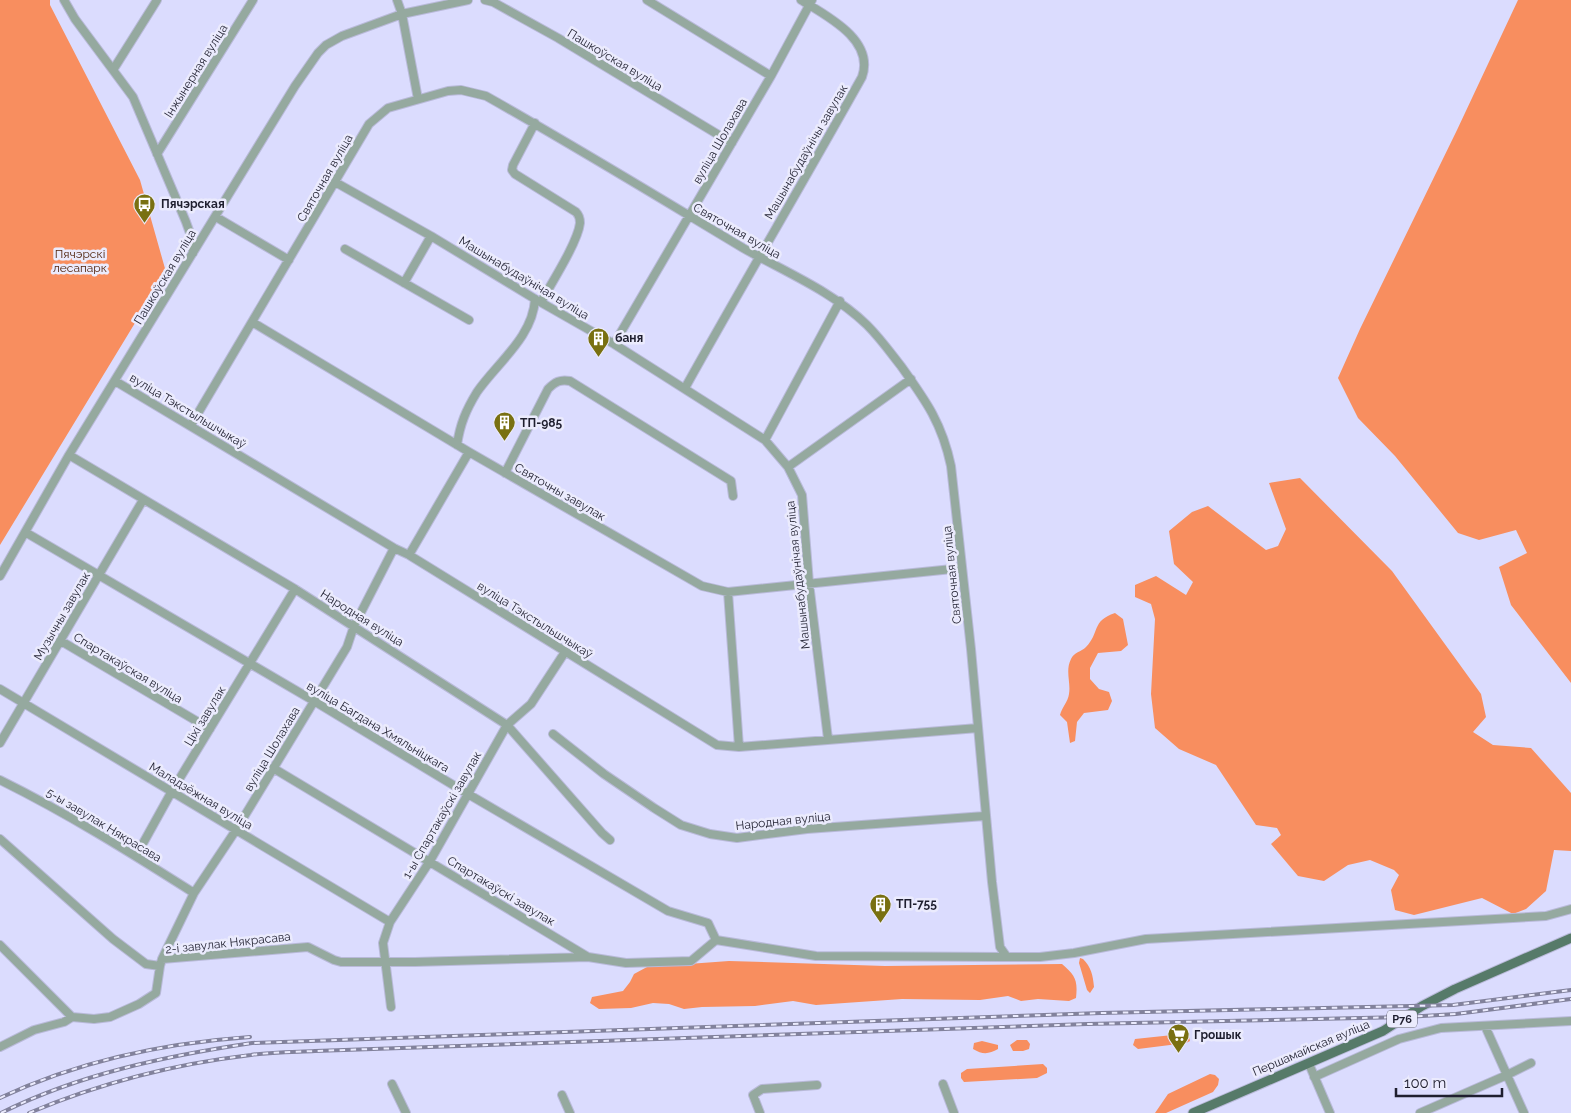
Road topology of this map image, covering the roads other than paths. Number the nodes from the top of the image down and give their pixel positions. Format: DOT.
graph roads {
  1 [pos="64,0"];
  2 [pos="157,0"];
  3 [pos="253,0"];
  4 [pos="397,0"];
  5 [pos="468,0"];
  6 [pos="485,0"];
  7 [pos="647,0"];
  8 [pos="801,0"];
  9 [pos="811,2"];
  10 [pos="402,14"];
  11 [pos="113,70"];
  12 [pos="771,76"];
  13 [pos="418,99"];
  14 [pos="535,123"];
  15 [pos="732,144"];
  16 [pos="157,154"];
  17 [pos="335,182"];
  18 [pos="690,216"];
  19 [pos="216,217"];
  20 [pos="431,236"];
  21 [pos="345,249"];
  22 [pos="193,252"];
  23 [pos="758,256"];
  24 [pos="289,260"];
  25 [pos="404,283"];
  26 [pos="538,301"];
  27 [pos="840,301"];
  28 [pos="469,320"];
  29 [pos="252,322"];
  30 [pos="614,344"];
  31 [pos="910,379"];
  32 [pos="115,381"];
  33 [pos="685,388"];
  34 [pos="191,425"];
  35 [pos="765,440"];
  36 [pos="457,445"];
  37 [pos="469,452"];
  38 [pos="70,455"];
  39 [pos="788,467"];
  40 [pos="505,473"];
  41 [pos="733,496"];
  42 [pos="144,500"];
  43 [pos="25,532"];
  44 [pos="394,548"];
  45 [pos="409,555"];
  46 [pos="962,568"];
  47 [pos="99,575"];
  48 [pos="0,576"];
  49 [pos="809,583"];
  50 [pos="295,589"];
  51 [pos="728,592"];
  52 [pos="354,626"];
  53 [pos="61,641"];
  54 [pos="565,652"];
  55 [pos="250,664"];
  56 [pos="0,690"];
  57 [pos="314,701"];
  58 [pos="24,704"];
  59 [pos="507,725"];
  60 [pos="978,728"];
  61 [pos="210,729"];
  62 [pos="553,734"];
  63 [pos="828,739"];
  64 [pos="0,743"];
  65 [pos="739,747"];
  66 [pos="273,768"];
  67 [pos="0,780"];
  68 [pos="172,791"];
  69 [pos="468,794"];
  70 [pos="985,816"];
  71 [pos="236,830"];
  72 [pos="0,840"];
  73 [pos="610,840"];
  74 [pos="136,856"];
  75 [pos="430,861"];
  76 [pos="194,893"];
  77 [pos="1571,910"];
  78 [pos="390,922"];
  79 [pos="1571,938"];
  80 [pos="716,940"];
  81 [pos="0,945"];
  82 [pos="588,957"];
  83 [pos="1007,957"];
  84 [pos="384,961"];
  85 [pos="161,962"];
  86 [pos="391,1007"];
  87 [pos="72,1017"];
  88 [pos="1571,1021"];
  89 [pos="1485,1026"];
  90 [pos="0,1047"];
  91 [pos="1531,1063"];
  92 [pos="1309,1064"];
  93 [pos="1507,1075"];
  94 [pos="1314,1077"];
  95 [pos="392,1084"];
  96 [pos="818,1084"];
  97 [pos="943,1084"];
  98 [pos="562,1095"];
  99 [pos="406,1113"];
  100 [pos="570,1113"];
  101 [pos="760,1113"];
  102 [pos="954,1113"];
  103 [pos="1193,1113"];
  104 [pos="1330,1113"];
  105 [pos="1420,1113"];
  106 [pos="1524,1113"];
  1 -- 11 [label="street"];
  2 -- 11 [label="street"];
  3 -- 16 [label="street, Інжынерная вуліца"];
  4 -- 10 [label="street"];
  5 -- 10 [label="street, Пашкоўская вуліца"];
  6 -- 15 [label="street, Пашкоўская вуліца"];
  7 -- 12 [label="street"];
  8 -- 9 [label="street"];
  9 -- 12 [label="street, вуліца Шолахава"];
  9 -- 23 [label="street, Машынабудаўнічы завулак"];
  10 -- 13 [label="street"];
  10 -- 19 [label="street, Пашкоўская вуліца"];
  11 -- 16 [label="street"];
  12 -- 15 [label="street, вуліца Шолахава"];
  13 -- 14 [label="street, Святочная вуліца"];
  13 -- 17 [label="street, Святочная вуліца"];
  14 -- 18 [label="street, Святочная вуліца"];
  14 -- 26 [label="street"];
  15 -- 18 [label="street, вуліца Шолахава"];
  16 -- 22 [label="street"];
  17 -- 20 [label="street, Машынабудаўнічая вуліца"];
  17 -- 24 [label="street, Святочная вуліца"];
  18 -- 23 [label="street, Святочная вуліца"];
  18 -- 30 [label="street, вуліца Шолахава"];
  19 -- 22 [label="street, Пашкоўская вуліца"];
  19 -- 24 [label="street"];
  20 -- 25 [label="street"];
  20 -- 26 [label="street, Машынабудаўнічая вуліца"];
  21 -- 25 [label="street"];
  22 -- 32 [label="street, Пашкоўская вуліца"];
  23 -- 27 [label="street, Святочная вуліца"];
  23 -- 33 [label="street, Машынабудаўнічы завулак"];
  24 -- 29 [label="street, Святочная вуліца"];
  25 -- 28 [label="street"];
  26 -- 30 [label="street, Машынабудаўнічая вуліца"];
  26 -- 36 [label="street"];
  27 -- 31 [label="street, Святочная вуліца"];
  27 -- 35 [label="street"];
  29 -- 34 [label="street, Святочная вуліца"];
  29 -- 36 [label="street, Святочны завулак"];
  30 -- 33 [label="street, Машынабудаўнічая вуліца"];
  31 -- 39 [label="street"];
  31 -- 46 [label="street, Святочная вуліца"];
  32 -- 34 [label="street, вуліца Тэкстыльшчыкаў"];
  32 -- 38 [label="street, Пашкоўская вуліца"];
  33 -- 35 [label="street, Машынабудаўнічая вуліца"];
  34 -- 44 [label="street, вуліца Тэкстыльшчыкаў"];
  35 -- 39 [label="street, Машынабудаўнічая вуліца"];
  36 -- 37 [label="street, Святочны завулак"];
  37 -- 40 [label="street, Святочны завулак"];
  37 -- 45 [label="street"];
  38 -- 42 [label="street, Народная вуліца"];
  38 -- 43 [label="street, Пашкоўская вуліца"];
  39 -- 49 [label="street, Машынабудаўнічая вуліца"];
  40 -- 41 [label="street"];
  40 -- 51 [label="street, Святочны завулак"];
  42 -- 47 [label="street, Музычны завулак"];
  42 -- 50 [label="street, Народная вуліца"];
  43 -- 47 [label="street, вуліца Багдана Хмяльніцкага"];
  43 -- 48 [label="street, Пашкоўская вуліца"];
  44 -- 45 [label="street, вуліца Тэкстыльшчыкаў"];
  44 -- 52 [label="street, вуліца Шолахава"];
  45 -- 54 [label="street, вуліца Тэкстыльшчыкаў"];
  46 -- 49 [label="street, Святочны завулак"];
  46 -- 60 [label="street, Святочная вуліца"];
  47 -- 53 [label="street, Музычны завулак"];
  47 -- 55 [label="street, вуліца Багдана Хмяльніцкага"];
  49 -- 51 [label="street, Святочны завулак"];
  49 -- 63 [label="street, Машынабудаўнічая вуліца"];
  50 -- 52 [label="street, Народная вуліца"];
  50 -- 55 [label="street, Ціхі завулак"];
  51 -- 65 [label="street"];
  52 -- 57 [label="street, вуліца Шолахава"];
  52 -- 59 [label="street, Народная вуліца"];
  53 -- 58 [label="street, Музычны завулак"];
  53 -- 61 [label="street, Спартакаўская вуліца"];
  54 -- 59 [label="street, 1-ы Спартакаўскі завулак"];
  54 -- 65 [label="street, вуліца Тэкстыльшчыкаў"];
  55 -- 57 [label="street, вуліца Багдана Хмяльніцкага"];
  55 -- 61 [label="street, Ціхі завулак"];
  56 -- 58 [label="street, Маладзёжная вуліца"];
  57 -- 66 [label="street, вуліца Шолахава"];
  57 -- 69 [label="street, вуліца Багдана Хмяльніцкага"];
  58 -- 64 [label="street, Музычны завулак"];
  58 -- 68 [label="street, Маладзёжная вуліца"];
  59 -- 69 [label="street, 1-ы Спартакаўскі завулак"];
  59 -- 73 [label="street, Народная вуліца"];
  60 -- 63 [label="street, вуліца Тэкстыльшчыкаў"];
  60 -- 70 [label="street, Святочная вуліца"];
  61 -- 68 [label="street, Ціхі завулак"];
  62 -- 70 [label="street, Народная вуліца"];
  63 -- 65 [label="street, вуліца Тэкстыльшчыкаў"];
  66 -- 71 [label="street, вуліца Шолахава"];
  66 -- 75 [label="street, Спартакаўскі завулак"];
  67 -- 74 [label="street, 5-ы завулак Някрасава"];
  68 -- 71 [label="street, Маладзёжная вуліца"];
  68 -- 74 [label="street, Ціхі завулак"];
  69 -- 75 [label="street, 1-ы Спартакаўскі завулак"];
  69 -- 80 [label="street, вуліца Багдана Хмяльніцкага"];
  70 -- 83 [label="street, Святочная вуліца"];
  71 -- 76 [label="street, вуліца Шолахава"];
  71 -- 78 [label="street, Маладзёжная вуліца"];
  72 -- 85 [label="street, 2-і завулак Някрасава"];
  74 -- 76 [label="street, 5-ы завулак Някрасава"];
  75 -- 78 [label="street, 1-ы Спартакаўскі завулак"];
  75 -- 82 [label="street, Спартакаўскі завулак"];
  76 -- 85 [label="street, вуліца Шолахава"];
  77 -- 83 [label="street"];
  78 -- 84 [label="street, 1-ы Спартакаўскі завулак"];
  79 -- 92 [label="main road, Першамайская вуліца / Р76"];
  80 -- 82 [label="street"];
  80 -- 83 [label="street"];
  81 -- 87 [label="street"];
  82 -- 84 [label="street, 2-і завулак Някрасава"];
  84 -- 85 [label="street, 2-і завулак Някрасава"];
  84 -- 86 [label="street, 1-ы Спартакаўскі завулак"];
  85 -- 87 [label="street, вуліца Шолахава"];
  87 -- 90 [label="street"];
  88 -- 89 [label="street"];
  89 -- 93 [label="street"];
  89 -- 94 [label="street"];
  91 -- 93 [label="street"];
  92 -- 94 [label="street"];
  92 -- 103 [label="main road, Першамайская вуліца / Р76"];
  93 -- 105 [label="street"];
  93 -- 106 [label="street"];
  94 -- 104 [label="street"];
  95 -- 99 [label="street"];
  96 -- 101 [label="street"];
  97 -- 102 [label="street"];
  98 -- 100 [label="street"];
}
